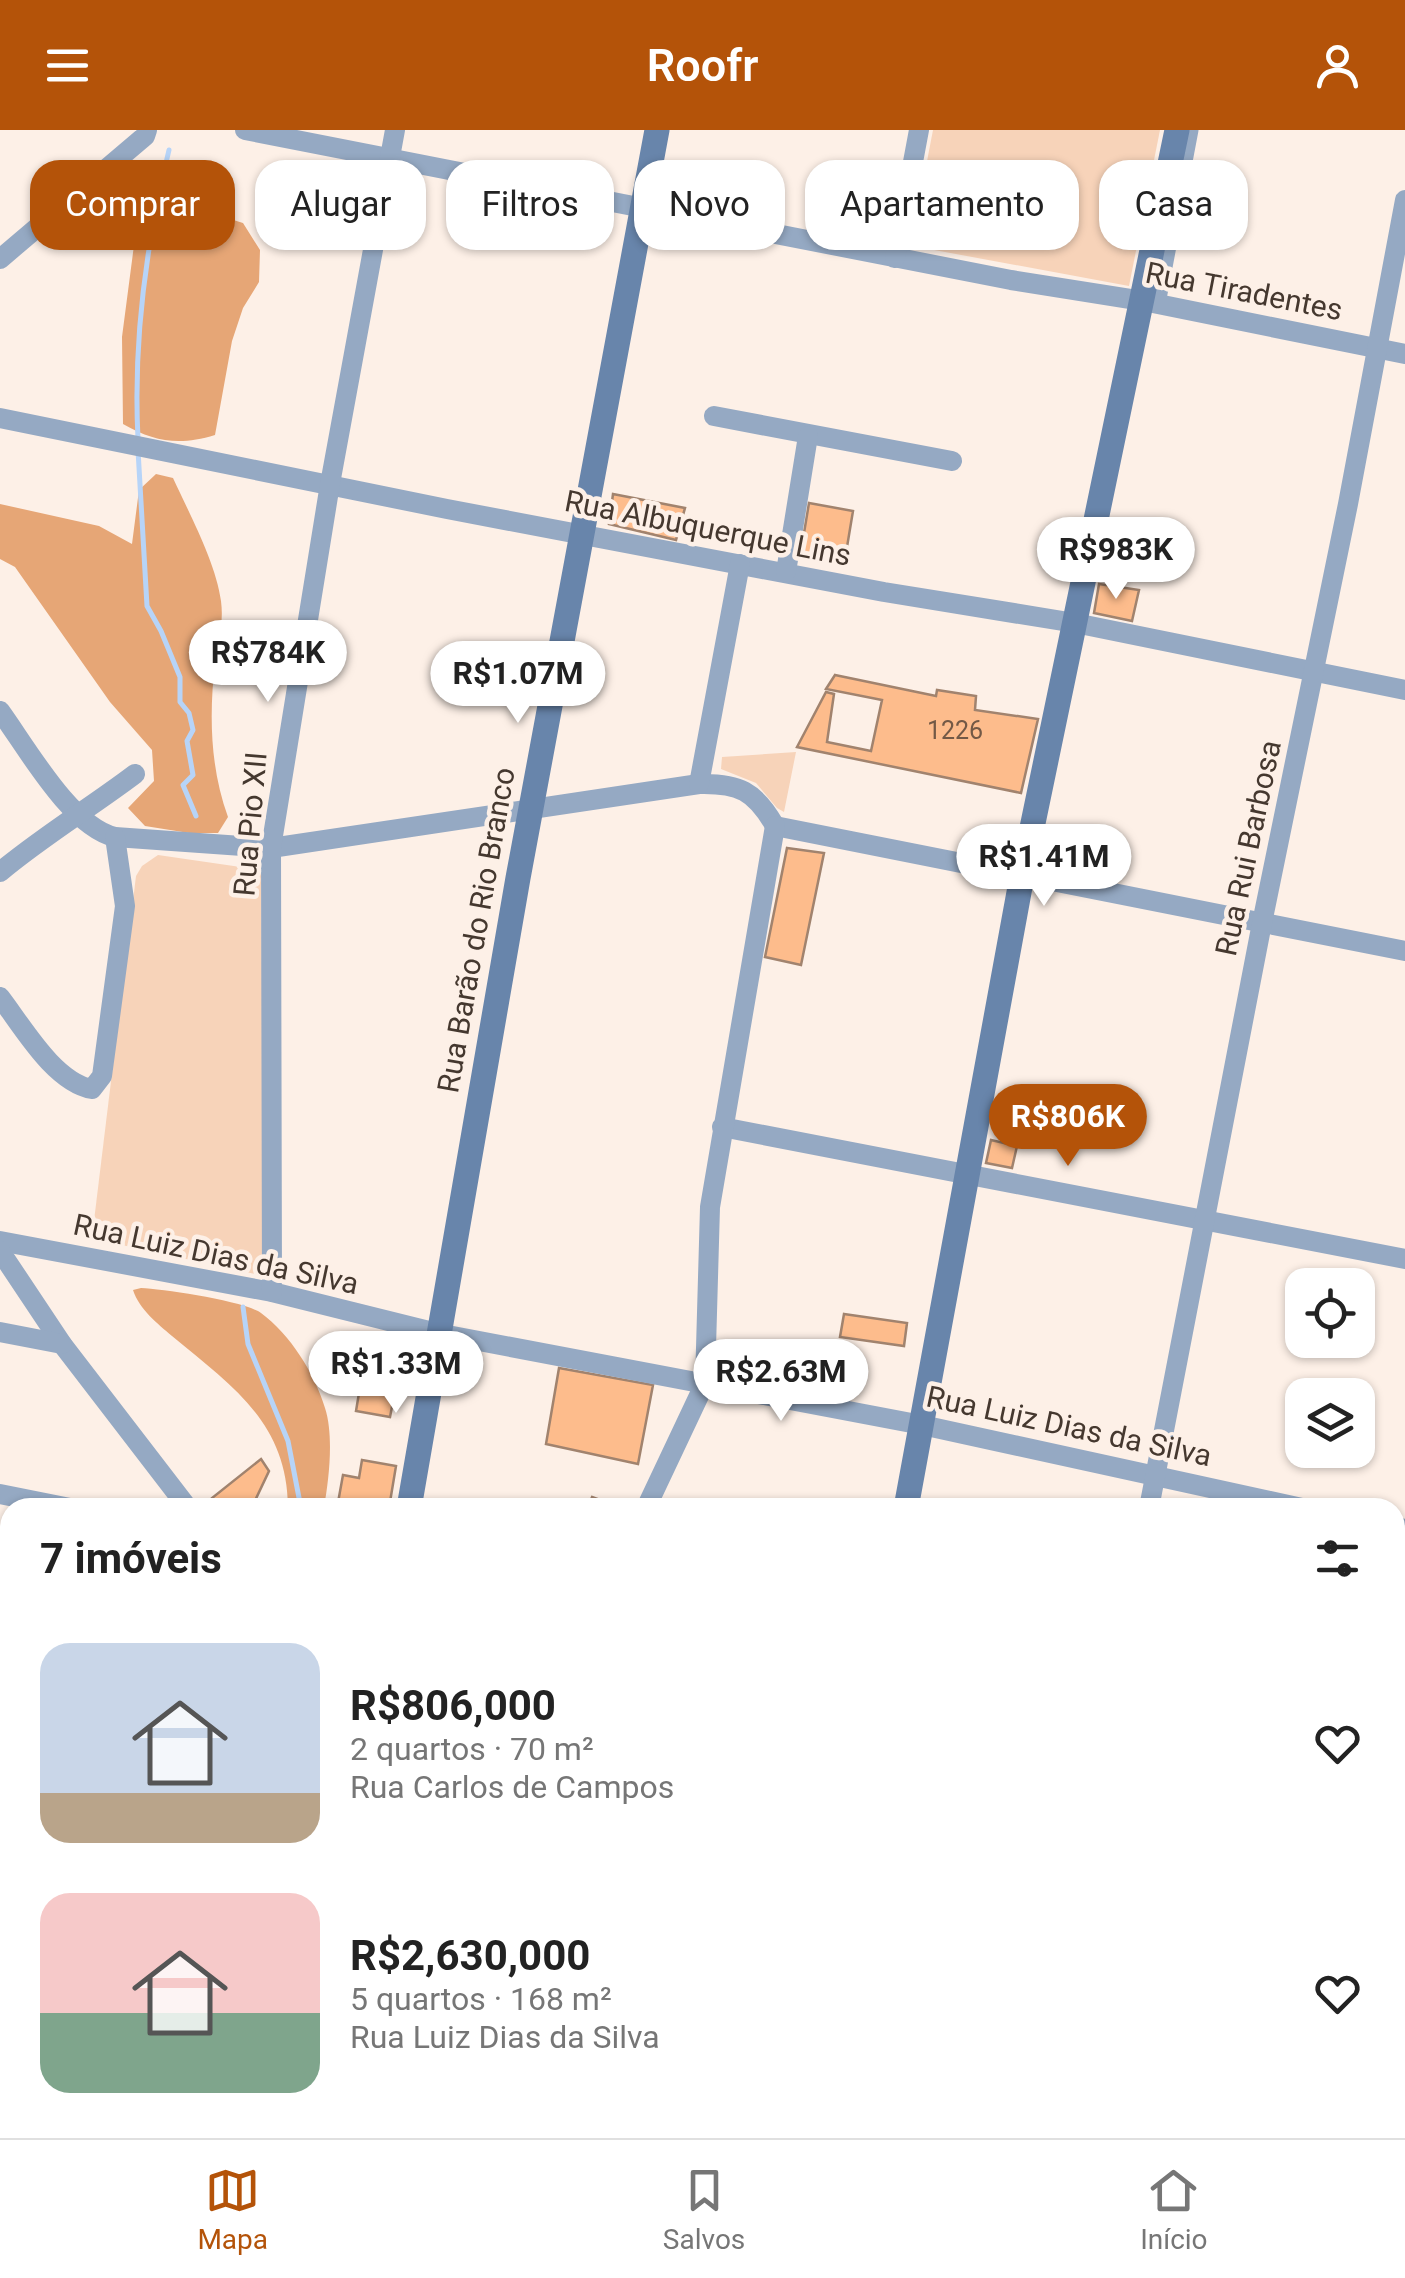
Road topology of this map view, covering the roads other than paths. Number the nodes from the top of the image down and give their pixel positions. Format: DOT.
graph roads {
  1 [pos="147,130"];
  2 [pos="245,130"];
  3 [pos="395,130"];
  4 [pos="657,130"];
  5 [pos="919,130"];
  6 [pos="1176,130"];
  7 [pos="1191,130"];
  8 [pos="390,157"];
  9 [pos="651,160"];
  10 [pos="1405,200"];
  11 [pos="634,204"];
  12 [pos="785,235"];
  13 [pos="635,250"];
  14 [pos="895,258"];
  15 [pos="0,259"];
  16 [pos="1151,302"];
  17 [pos="1377,349"];
  18 [pos="1405,354"];
  19 [pos="714,416"];
  20 [pos="0,418"];
  21 [pos="808,436"];
  22 [pos="952,461"];
  23 [pos="330,484"];
  24 [pos="582,534"];
  25 [pos="740,564"];
  26 [pos="786,572"];
  27 [pos="1075,623"];
  28 [pos="1314,673"];
  29 [pos="1405,690"];
  30 [pos="0,711"];
  31 [pos="135,774"];
  32 [pos="699,784"];
  33 [pos="530,810"];
  34 [pos="78,817"];
  35 [pos="775,826"];
  36 [pos="116,837"];
  37 [pos="271,848"];
  38 [pos="0,872"];
  39 [pos="1022,876"];
  40 [pos="1262,923"];
  41 [pos="1405,952"];
  42 [pos="0,997"];
  43 [pos="722,1127"];
  44 [pos="969,1176"];
  45 [pos="1206,1218"];
  46 [pos="0,1241"];
  47 [pos="0,1251"];
  48 [pos="1405,1259"];
  49 [pos="272,1292"];
  50 [pos="0,1332"];
  51 [pos="438,1333"];
  52 [pos="62,1344"];
  53 [pos="705,1383"];
  54 [pos="922,1425"];
  55 [pos="1155,1476"];
  56 [pos="180,1498"];
  57 [pos="411,1498"];
  58 [pos="651,1498"];
  59 [pos="908,1498"];
  60 [pos="1150,1498"];
  61 [pos="1256,1498"];
  1 -- 15 [label="street"];
  2 -- 8 [label="street, Rua Tiradentes"];
  3 -- 8 [label="street, Rua Pio XII"];
  4 -- 9 [label="main road, Rua Barão do Rio Branco"];
  5 -- 14 [label="street"];
  6 -- 16 [label="main road"];
  7 -- 16 [label="street"];
  8 -- 11 [label="street, Rua Tiradentes"];
  8 -- 23 [label="street, Rua Pio XII"];
  10 -- 17 [label="street, Rua Rui Barbosa"];
  12 -- 14 [label="street, Rua Tiradentes"];
  13 -- 24 [label="main road, Rua Barão do Rio Branco"];
  14 -- 16 [label="street, Rua Tiradentes"];
  16 -- 17 [label="street, Rua Tiradentes"];
  16 -- 27 [label="main road"];
  17 -- 18 [label="street, Rua Tiradentes"];
  17 -- 28 [label="street, Rua Rui Barbosa"];
  19 -- 21 [label="street"];
  20 -- 23 [label="street, Rua Albuquerque Lins"];
  21 -- 22 [label="street"];
  21 -- 26 [label="street"];
  23 -- 24 [label="street, Rua Albuquerque Lins"];
  23 -- 37 [label="street, Rua Pio XII"];
  24 -- 25 [label="street, Rua Albuquerque Lins"];
  24 -- 33 [label="main road, Rua Barão do Rio Branco"];
  25 -- 26 [label="street, Rua Albuquerque Lins"];
  25 -- 32 [label="street"];
  26 -- 27 [label="street, Rua Albuquerque Lins"];
  27 -- 28 [label="street, Rua Albuquerque Lins"];
  27 -- 39 [label="main road"];
  28 -- 29 [label="street, Rua Albuquerque Lins"];
  28 -- 40 [label="street, Rua Rui Barbosa"];
  30 -- 34 [label="street"];
  31 -- 34 [label="street"];
  32 -- 33 [label="street"];
  32 -- 35 [label="street"];
  33 -- 37 [label="street"];
  33 -- 51 [label="main road, Rua Barão do Rio Branco"];
  34 -- 36 [label="street"];
  34 -- 38 [label="street"];
  35 -- 39 [label="street"];
  35 -- 43 [label="street"];
  36 -- 37 [label="street"];
  36 -- 42 [label="street"];
  37 -- 49 [label="street, Rua Pio XII"];
  39 -- 40 [label="street"];
  39 -- 44 [label="main road"];
  40 -- 41 [label="street"];
  40 -- 45 [label="street, Rua Rui Barbosa"];
  43 -- 44 [label="street"];
  43 -- 53 [label="street"];
  44 -- 45 [label="street"];
  44 -- 54 [label="main road"];
  45 -- 48 [label="street"];
  45 -- 55 [label="street, Rua Rui Barbosa"];
  46 -- 49 [label="street, Rua Luiz Dias da Silva"];
  47 -- 52 [label="street"];
  49 -- 51 [label="street, Rua Luiz Dias da Silva"];
  50 -- 52 [label="street"];
  51 -- 53 [label="street, Rua Luiz Dias da Silva"];
  51 -- 57 [label="main road, Rua Barão do Rio Branco"];
  52 -- 56 [label="street"];
  53 -- 54 [label="street, Rua Luiz Dias da Silva"];
  53 -- 58 [label="street"];
  54 -- 55 [label="street, Rua Luiz Dias da Silva"];
  54 -- 59 [label="main road"];
  55 -- 60 [label="street, Rua Rui Barbosa"];
  55 -- 61 [label="street, Rua Luiz Dias da Silva"];
}
